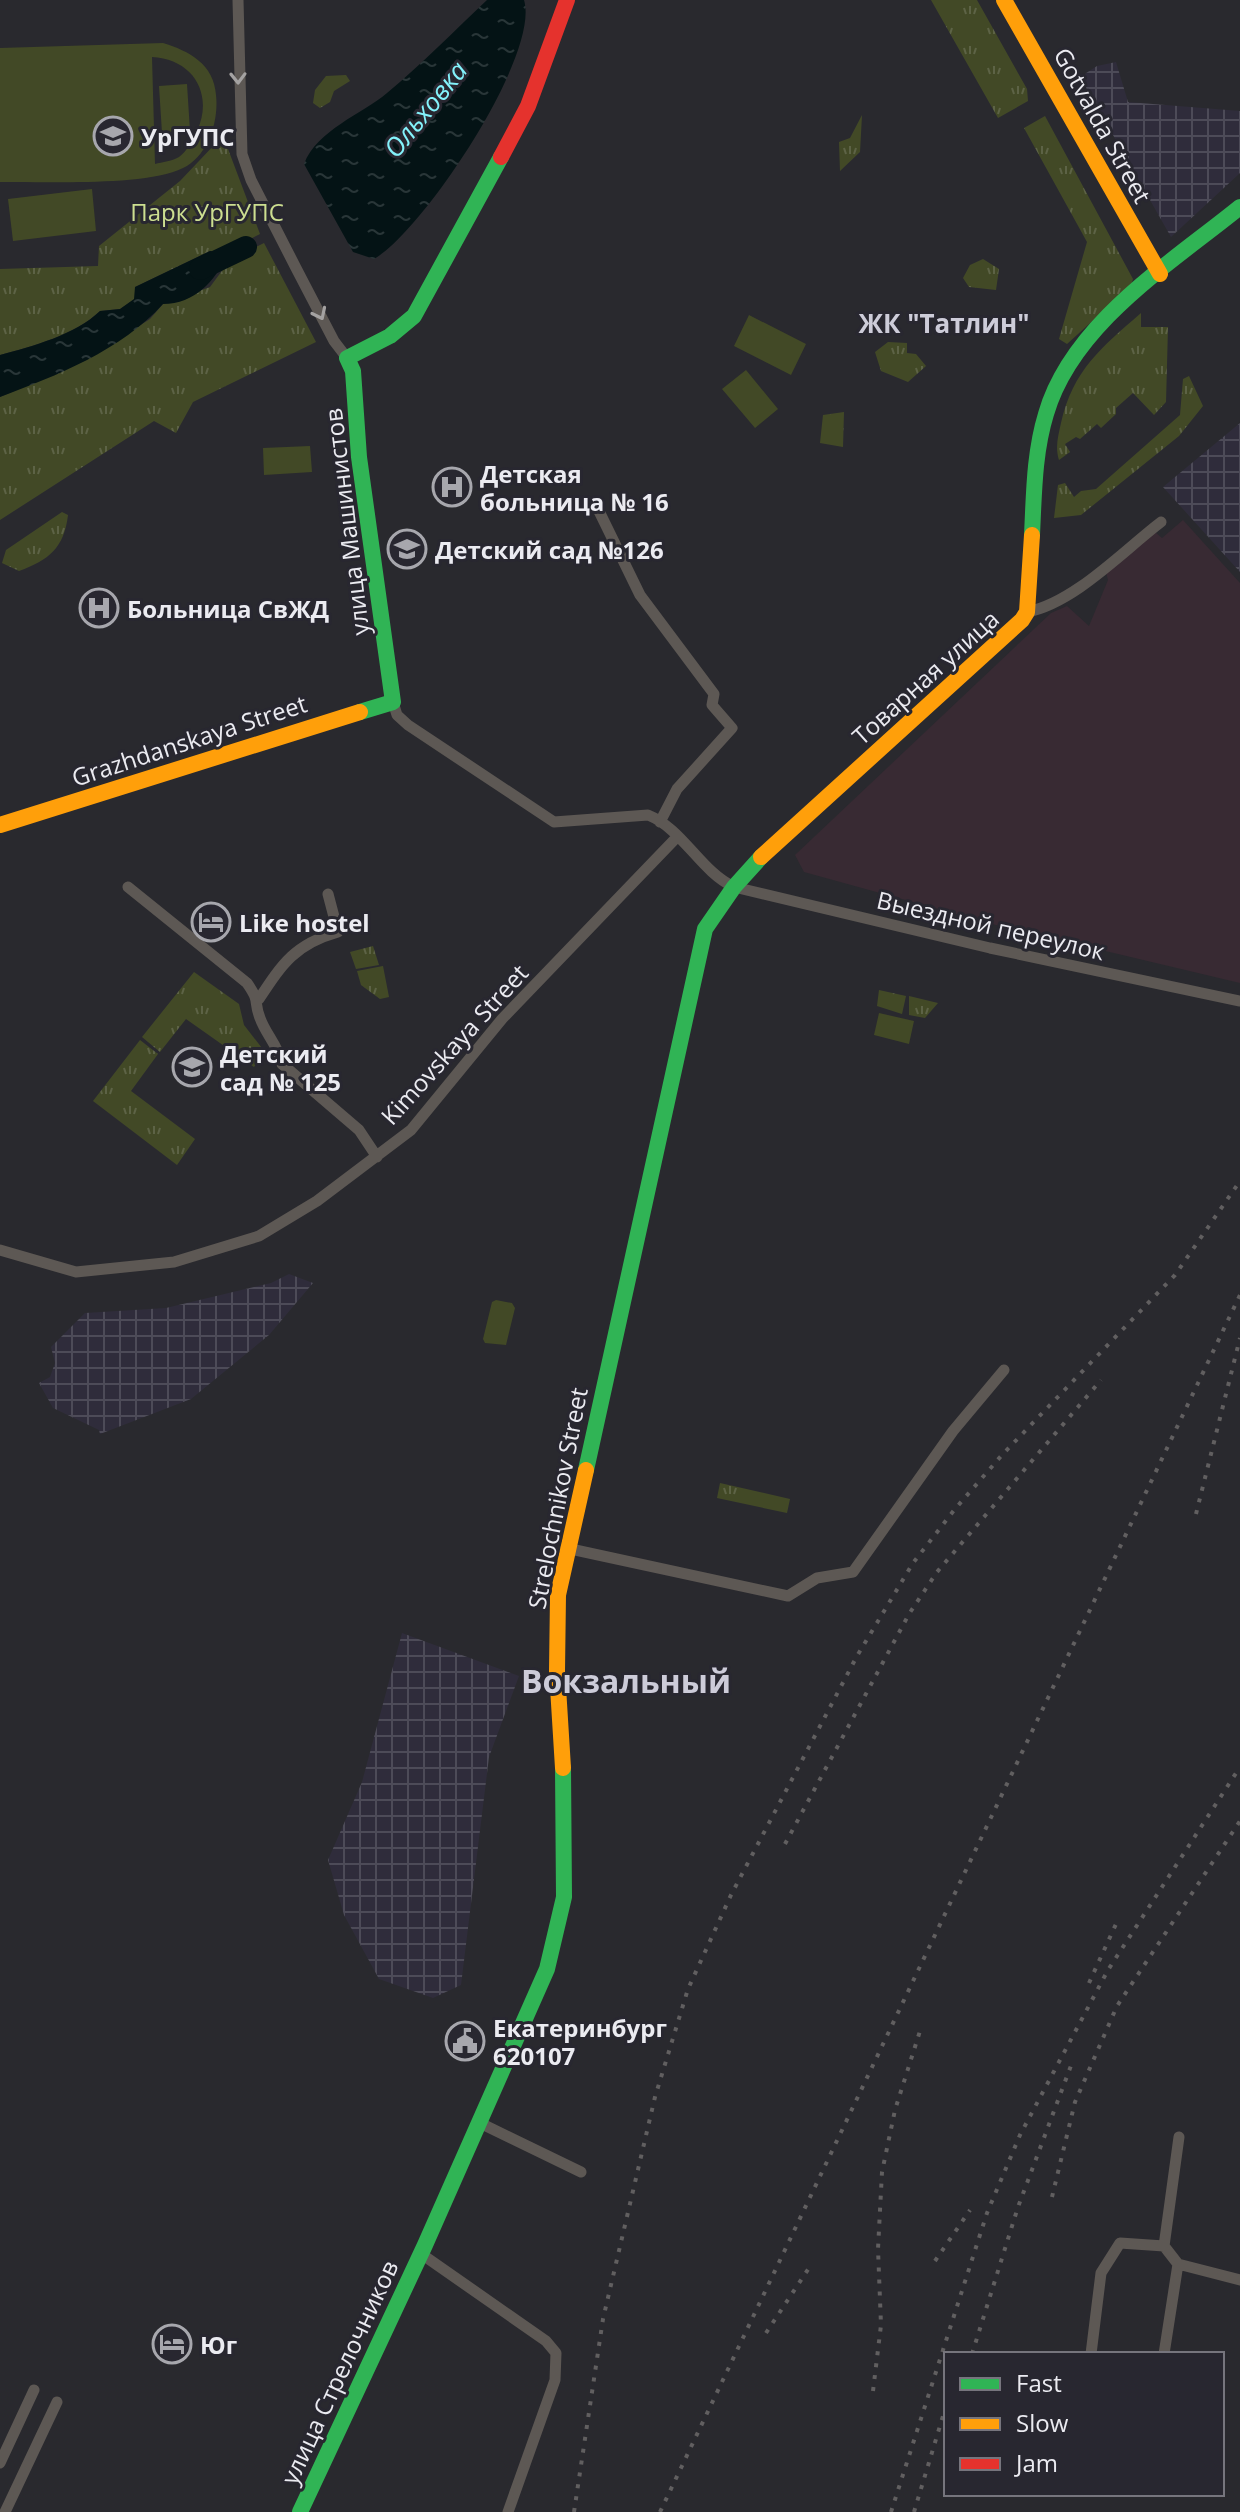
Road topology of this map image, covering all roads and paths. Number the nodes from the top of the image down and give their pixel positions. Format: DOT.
graph roads {
  1 [pos="238,0"];
  2 [pos="567,0"];
  3 [pos="1004,0"];
  4 [pos="1240,207"];
  5 [pos="1160,274"];
  6 [pos="347,358"];
  7 [pos="597,507"];
  8 [pos="1161,522"];
  9 [pos="1027,612"];
  10 [pos="393,702"];
  11 [pos="660,822"];
  12 [pos="0,825"];
  13 [pos="677,837"];
  14 [pos="128,887"];
  15 [pos="734,887"];
  16 [pos="328,894"];
  17 [pos="259,999"];
  18 [pos="1240,1001"];
  19 [pos="377,1157"];
  20 [pos="0,1250"];
  21 [pos="1004,1370"];
  22 [pos="566,1548"];
  23 [pos="480,2123"];
  24 [pos="1179,2137"];
  25 [pos="581,2172"];
  26 [pos="1164,2246"];
  27 [pos="420,2253"];
  28 [pos="1178,2264"];
  29 [pos="1240,2280"];
  30 [pos="1091,2352"];
  31 [pos="1164,2352"];
  32 [pos="34,2390"];
  33 [pos="57,2402"];
  34 [pos="0,2463"];
  35 [pos="5,2512"];
  36 [pos="300,2512"];
  37 [pos="508,2512"];
  1 -- 6 [label="street, one-way"];
  2 -- 6 [label="main road"];
  3 -- 5 [label="main road, Gotvalda Street"];
  4 -- 5 [label="main road"];
  5 -- 9 [label="main road"];
  6 -- 10 [label="main road, улица Машинистов"];
  7 -- 11 [label="street"];
  8 -- 9 [label="street, Товарная улица"];
  9 -- 15 [label="main road, Товарная улица"];
  10 -- 11 [label="street"];
  10 -- 12 [label="main road, Grazhdanskaya Street"];
  11 -- 13 [label="street"];
  13 -- 15 [label="street"];
  13 -- 19 [label="street, Kimovskaya Street"];
  14 -- 17 [label="street"];
  15 -- 18 [label="street, Выездной переулок"];
  15 -- 22 [label="main road, Strelochnikov Street"];
  16 -- 17 [label="street"];
  17 -- 19 [label="street"];
  19 -- 20 [label="street, Kimovskaya Street"];
  21 -- 22 [label="street"];
  22 -- 23 [label="main road, Strelochnikov Street"];
  23 -- 25 [label="street"];
  23 -- 27 [label="main road, Strelochnikov Street"];
  24 -- 26 [label="street"];
  26 -- 28 [label="street"];
  26 -- 30 [label="street"];
  27 -- 36 [label="main road, улица Стрелочников"];
  27 -- 37 [label="street"];
  28 -- 29 [label="street"];
  28 -- 31 [label="street"];
  32 -- 34 [label="street"];
  33 -- 35 [label="street"];
}
